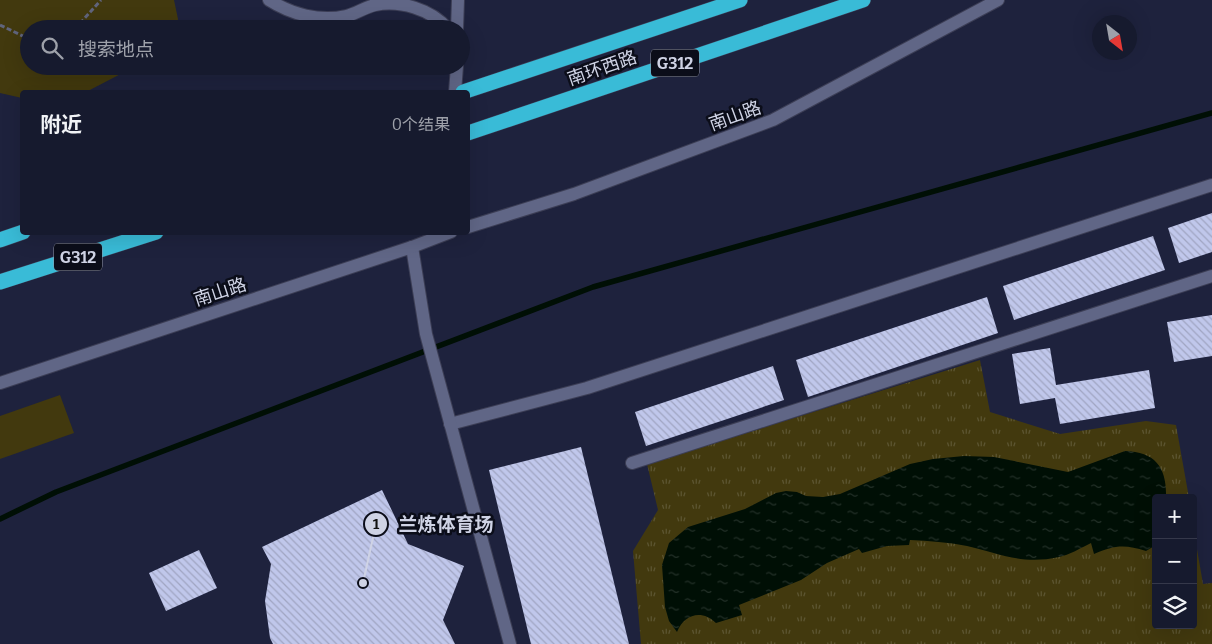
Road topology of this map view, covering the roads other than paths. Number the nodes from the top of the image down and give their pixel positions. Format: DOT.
graph roads {
  1 [pos="269,0"];
  2 [pos="458,0"];
  3 [pos="740,0"];
  4 [pos="863,0"];
  5 [pos="998,0"];
  6 [pos="439,20"];
  7 [pos="458,20"];
  8 [pos="456,75"];
  9 [pos="455,90"];
  10 [pos="470,90"];
  11 [pos="470,132"];
  12 [pos="1212,185"];
  13 [pos="470,226"];
  14 [pos="20,233"];
  15 [pos="147,235"];
  16 [pos="443,235"];
  17 [pos="0,240"];
  18 [pos="412,247"];
  19 [pos="1212,276"];
  20 [pos="0,282"];
  21 [pos="0,383"];
  22 [pos="450,424"];
  23 [pos="632,463"];
  24 [pos="510,644"];
  1 -- 6 [label="street"];
  2 -- 7 [label="street"];
  3 -- 10 [label="highway, 南环西路 / G312"];
  4 -- 11 [label="highway, 南环西路 / G312"];
  5 -- 13 [label="street, 南山路"];
  8 -- 9 [label="street"];
  12 -- 22 [label="street"];
  14 -- 17 [label="highway"];
  15 -- 20 [label="highway, G312"];
  16 -- 18 [label="street, 南山路"];
  18 -- 21 [label="street, 南山路"];
  18 -- 22 [label="street"];
  19 -- 23 [label="street"];
  22 -- 24 [label="street"];
}
